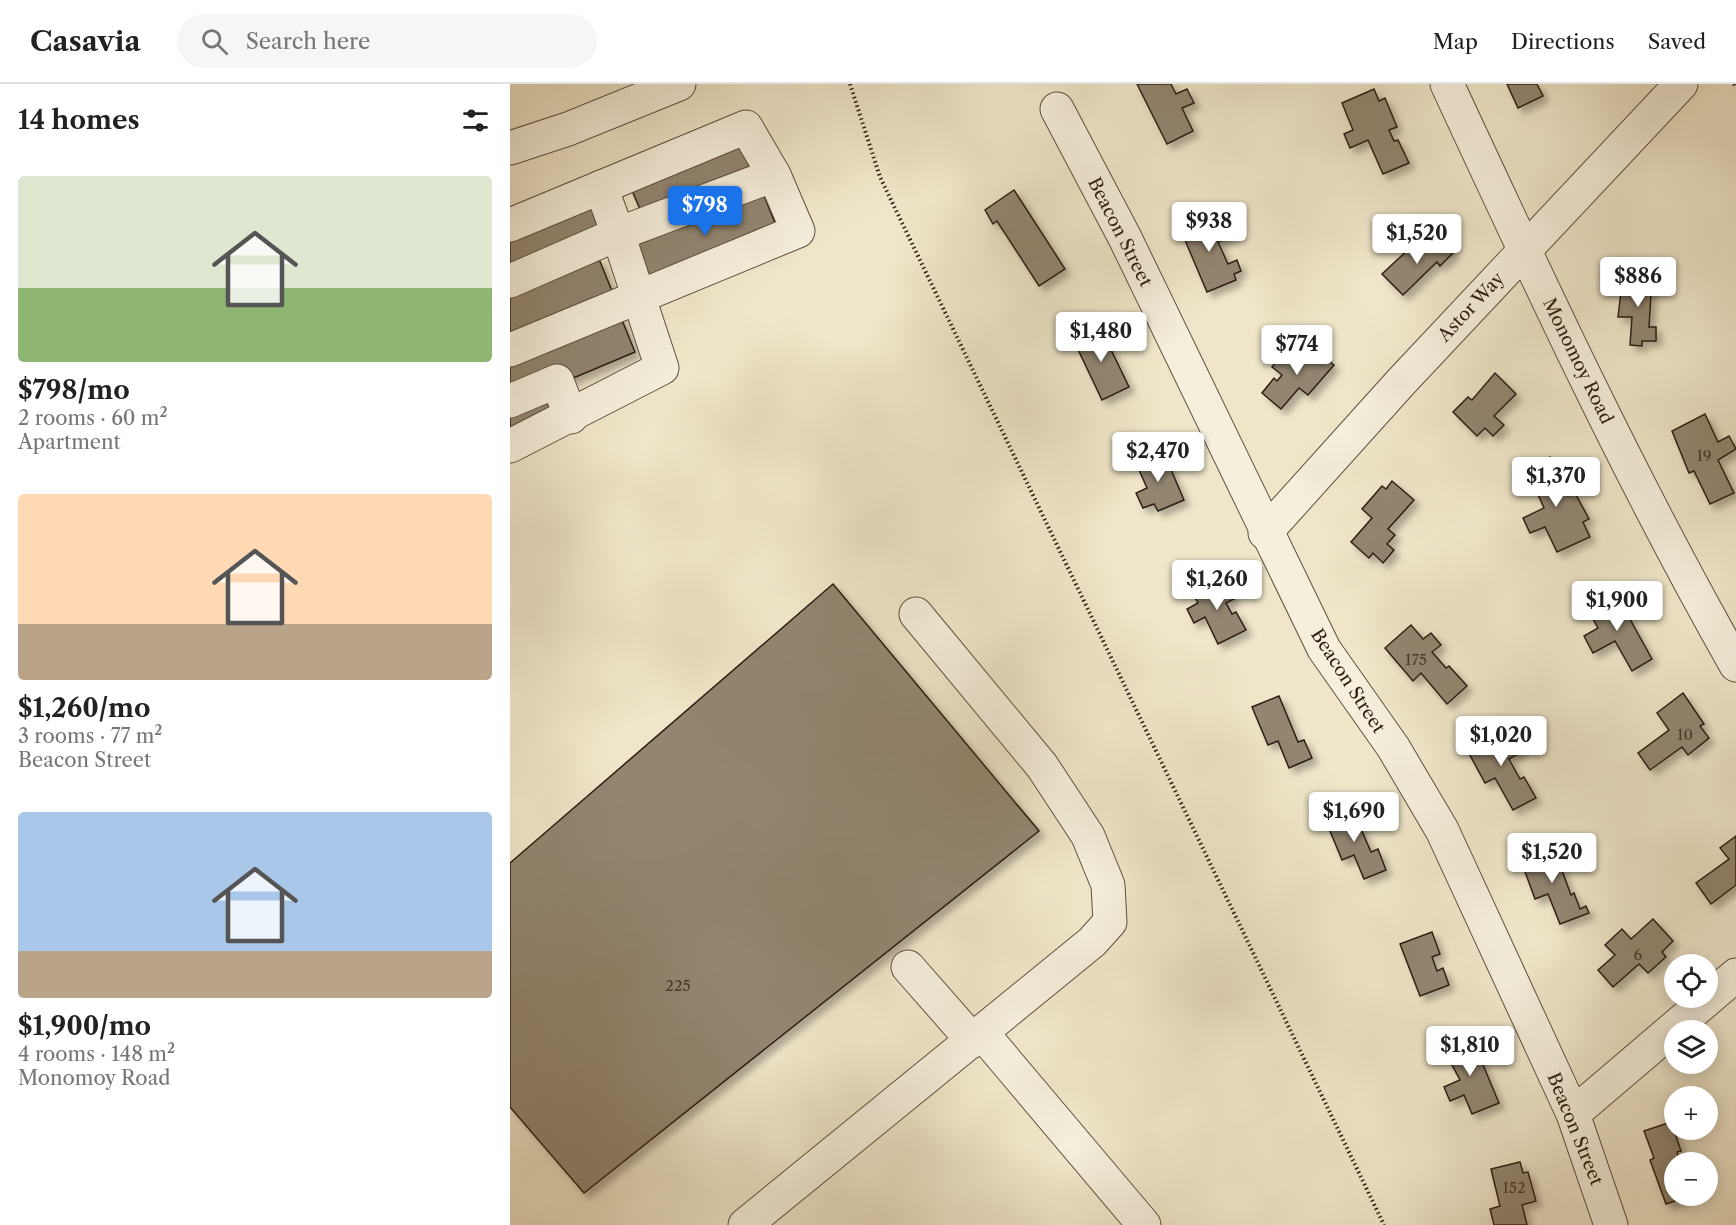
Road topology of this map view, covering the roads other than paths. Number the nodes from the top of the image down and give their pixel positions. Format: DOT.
graph roads {
  1 [pos="679,84"];
  2 [pos="1448,84"];
  3 [pos="1681,84"];
  4 [pos="638,92"];
  5 [pos="1057,109"];
  6 [pos="510,148"];
  7 [pos="774,176"];
  8 [pos="601,187"];
  9 [pos="510,225"];
  10 [pos="618,234"];
  11 [pos="1524,250"];
  12 [pos="510,281"];
  13 [pos="639,298"];
  14 [pos="510,350"];
  15 [pos="510,401"];
  16 [pos="571,417"];
  17 [pos="510,446"];
  18 [pos="1265,533"];
  19 [pos="916,614"];
  20 [pos="1736,665"];
  21 [pos="908,967"];
  22 [pos="1736,975"];
  23 [pos="977,1037"];
  24 [pos="1573,1114"];
  25 [pos="745,1225"];
  26 [pos="1144,1225"];
  27 [pos="1611,1225"];
  1 -- 4 [label="street"];
  2 -- 11 [label="street, Monomoy Road"];
  3 -- 11 [label="street, Astor Way"];
  4 -- 6 [label="street"];
  5 -- 18 [label="street, Beacon Street"];
  7 -- 8 [label="street"];
  7 -- 10 [label="street"];
  7 -- 13 [label="street"];
  8 -- 9 [label="street"];
  8 -- 10 [label="street"];
  10 -- 12 [label="street"];
  10 -- 13 [label="street"];
  11 -- 18 [label="street, Astor Way"];
  11 -- 20 [label="street, Monomoy Road"];
  13 -- 14 [label="street"];
  13 -- 16 [label="street"];
  15 -- 16 [label="street"];
  16 -- 17 [label="street"];
  18 -- 24 [label="street, Beacon Street"];
  19 -- 23 [label="street"];
  21 -- 23 [label="street"];
  22 -- 24 [label="street"];
  23 -- 25 [label="street"];
  23 -- 26 [label="street"];
  24 -- 27 [label="street, Beacon Street"];
}
